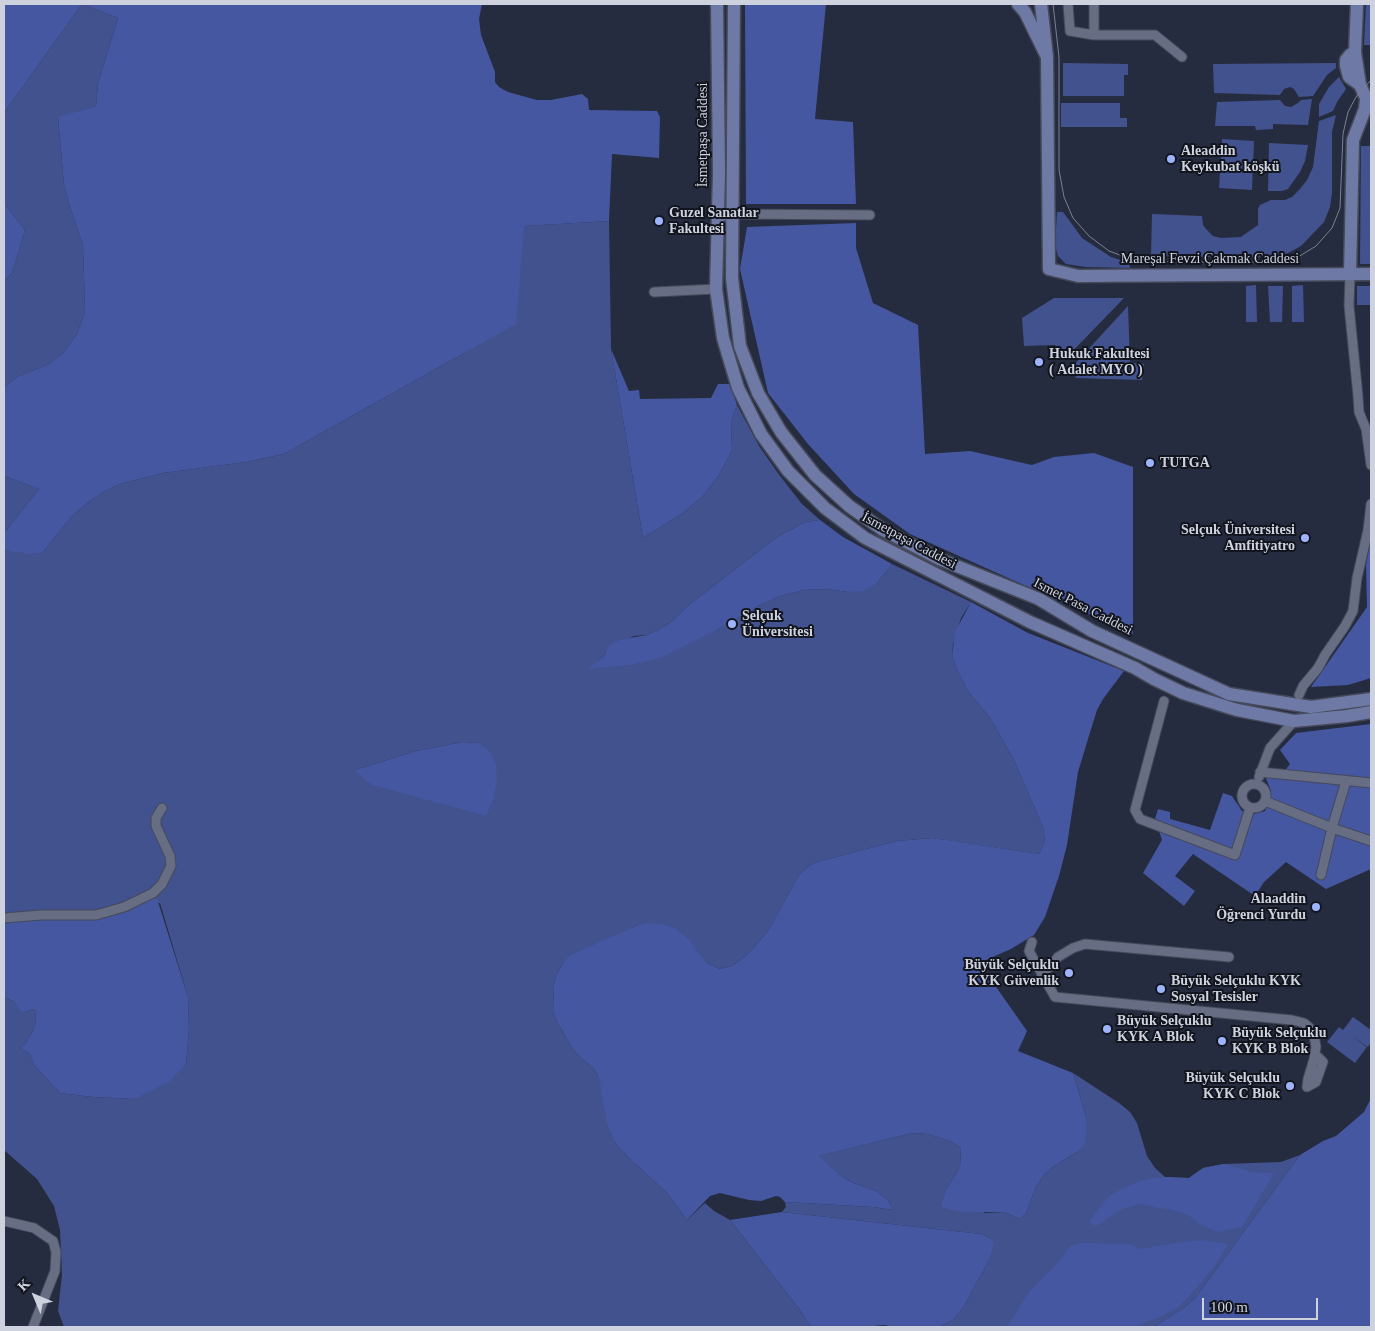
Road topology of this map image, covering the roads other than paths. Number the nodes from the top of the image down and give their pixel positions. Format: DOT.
graph roads {
  1 [pos="717,4"];
  2 [pos="734,4"];
  3 [pos="1019,4"];
  4 [pos="1039,4"];
  5 [pos="1068,4"];
  6 [pos="1094,4"];
  7 [pos="1357,4"];
  8 [pos="1094,36"];
  9 [pos="1047,57"];
  10 [pos="1182,57"];
  11 [pos="1366,85"];
  12 [pos="732,214"];
  13 [pos="870,215"];
  14 [pos="718,218"];
  15 [pos="1350,274"];
  16 [pos="1371,274"];
  17 [pos="716,289"];
  18 [pos="654,292"];
  19 [pos="1371,465"];
  20 [pos="1371,504"];
  21 [pos="1033,596"];
  22 [pos="1045,602"];
  23 [pos="1022,618"];
  24 [pos="1034,624"];
  25 [pos="1147,656"];
  26 [pos="1135,668"];
  27 [pos="1298,695"];
  28 [pos="1371,699"];
  29 [pos="1164,701"];
  30 [pos="1371,712"];
  31 [pos="1294,721"];
  32 [pos="1260,772"];
  33 [pos="1346,781"];
  34 [pos="1371,782"];
  35 [pos="1257,784"];
  36 [pos="1265,801"];
  37 [pos="162,808"];
  38 [pos="1250,808"];
  39 [pos="1332,828"];
  40 [pos="1371,841"];
  41 [pos="1321,875"];
  42 [pos="4,918"];
  43 [pos="1032,942"];
  44 [pos="1229,957"];
  45 [pos="1041,973"];
  46 [pos="1314,1059"];
  47 [pos="4,1221"];
  48 [pos="33,1327"];
  1 -- 14 [label="main road, İsmetpaşa Caddesi"];
  2 -- 12 [label="main road, Ismet Pasa Caddesi"];
  3 -- 4 [label="main road"];
  3 -- 9 [label="main road"];
  4 -- 9 [label="main road"];
  5 -- 8 [label="street"];
  6 -- 8 [label="street"];
  7 -- 11 [label="main road"];
  8 -- 10 [label="street"];
  9 -- 15 [label="main road, Mareşal Fevzi Çakmak Caddesi"];
  11 -- 15 [label="main road"];
  12 -- 13 [label="street"];
  12 -- 14 [label="street"];
  12 -- 21 [label="main road, Ismet Pasa Caddesi"];
  14 -- 17 [label="main road, İsmetpaşa Caddesi"];
  15 -- 16 [label="main road, Mareşal Fevzi Çakmak Caddesi"];
  15 -- 19 [label="street"];
  17 -- 18 [label="street"];
  17 -- 23 [label="main road, İsmetpaşa Caddesi"];
  20 -- 27 [label="street"];
  21 -- 22 [label="main road, Ismet Pasa Caddesi"];
  21 -- 23 [label="main road"];
  22 -- 24 [label="main road"];
  22 -- 25 [label="main road, Ismet Pasa Caddesi"];
  23 -- 24 [label="main road, İsmetpaşa Caddesi"];
  24 -- 26 [label="main road, İsmetpaşa Caddesi"];
  25 -- 26 [label="street"];
  25 -- 28 [label="main road, Ismet Pasa Caddesi"];
  26 -- 31 [label="main road, İsmetpaşa Caddesi"];
  29 -- 38 [label="street"];
  30 -- 31 [label="main road, İsmetpaşa Caddesi"];
  31 -- 32 [label="street"];
  32 -- 33 [label="street"];
  32 -- 35 [label="street"];
  33 -- 34 [label="street"];
  33 -- 39 [label="street"];
  35 -- 36 [label="street"];
  35 -- 38 [label="street"];
  36 -- 38 [label="street"];
  36 -- 39 [label="street"];
  37 -- 42 [label="street"];
  39 -- 40 [label="street"];
  39 -- 41 [label="street"];
  43 -- 45 [label="street"];
  44 -- 45 [label="street"];
  45 -- 46 [label="street"];
  47 -- 48 [label="street"];
}
